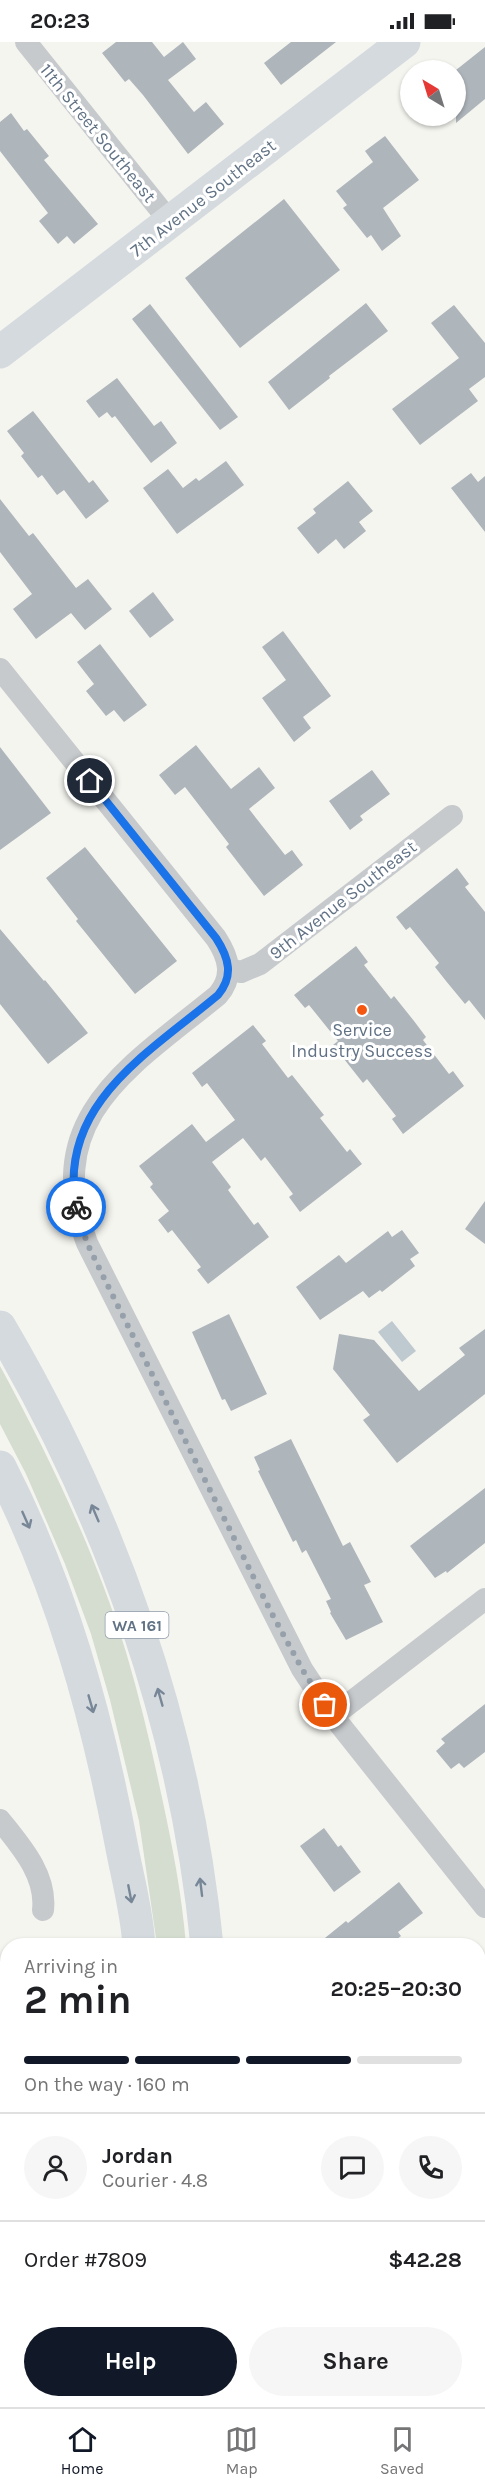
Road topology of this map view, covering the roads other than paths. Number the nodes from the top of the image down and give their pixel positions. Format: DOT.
graph roads {
  1 [pos="26,42"];
  2 [pos="395,45"];
  3 [pos="171,223"];
  4 [pos="0,352"];
  5 [pos="0,669"];
  6 [pos="452,816"];
  7 [pos="229,969"];
  8 [pos="0,1327"];
  9 [pos="0,1467"];
  10 [pos="485,1599"];
  11 [pos="333,1716"];
  12 [pos="0,1820"];
  13 [pos="485,1907"];
  14 [pos="43,1910"];
  15 [pos="138,1938"];
  16 [pos="206,1938"];
  1 -- 3 [label="street, 11th Street Southeast"];
  2 -- 3 [label="main road, 7th Avenue Southeast"];
  3 -- 4 [label="main road, 7th Avenue Southeast"];
  5 -- 7 [label="street"];
  6 -- 7 [label="street, 9th Avenue Southeast"];
  7 -- 11 [label="street"];
  16 -- 8 [label="main road, WA 161, one-way"];
  9 -- 15 [label="main road, one-way"];
  10 -- 11 [label="street"];
  11 -- 13 [label="street"];
  12 -- 14 [label="street"];
}
